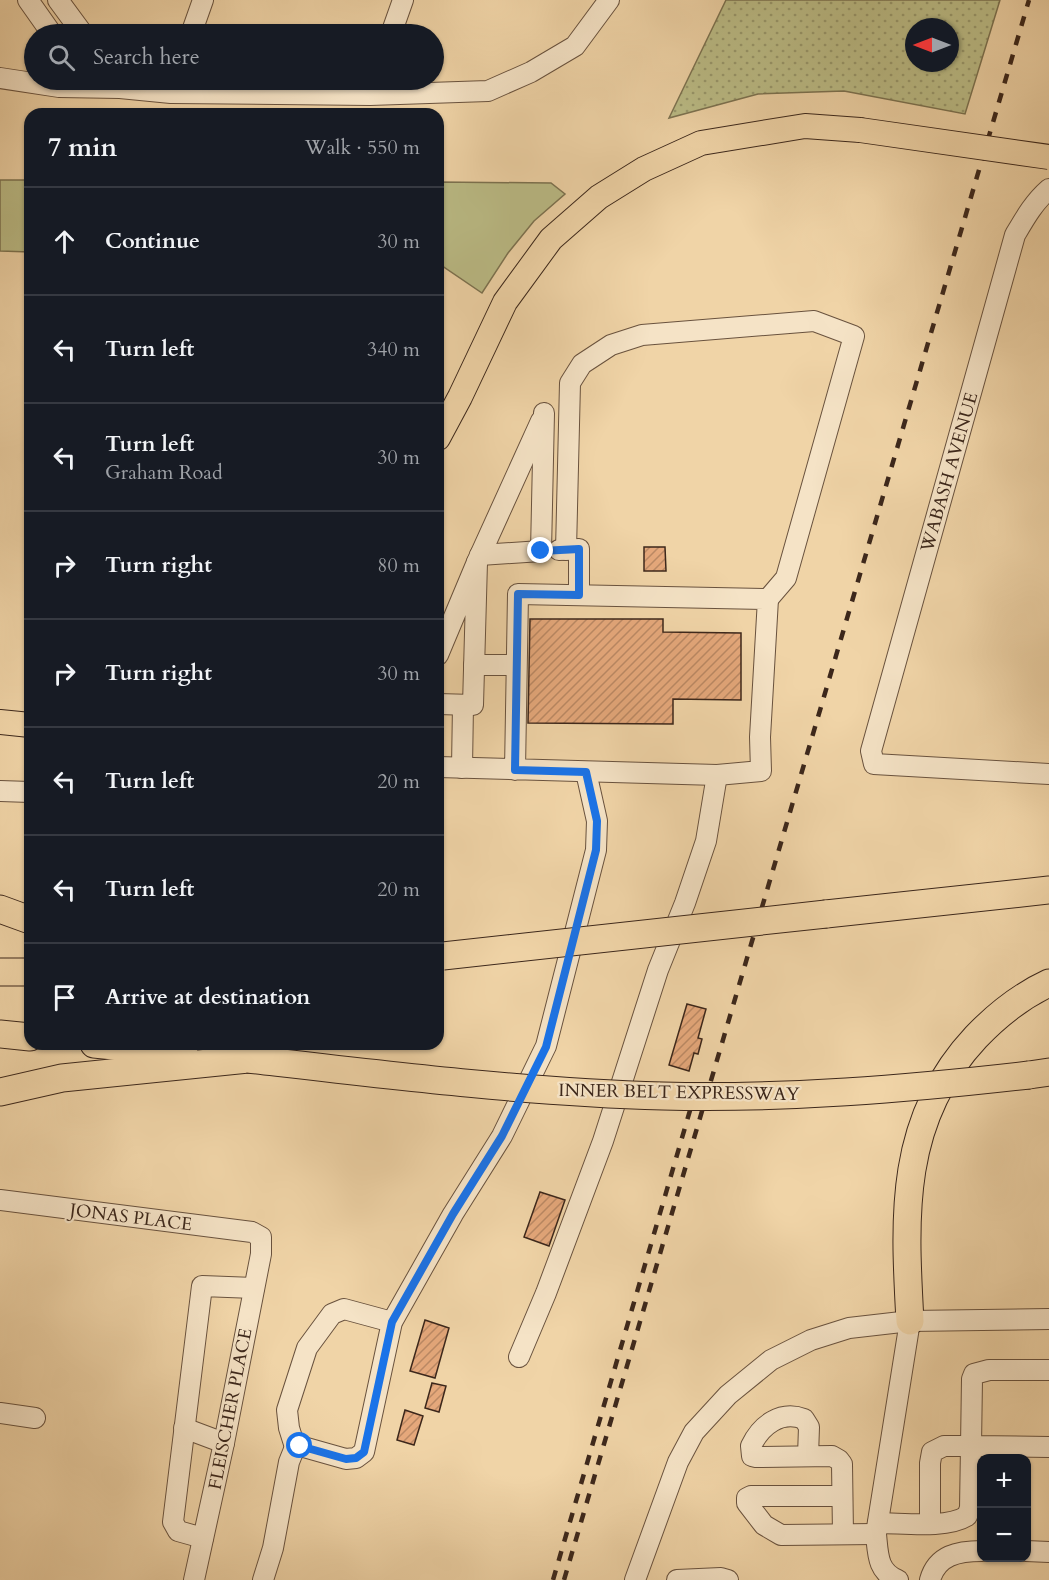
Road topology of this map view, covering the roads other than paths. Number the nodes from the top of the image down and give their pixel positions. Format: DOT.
graph roads {
  1 [pos="28,0"];
  2 [pos="58,0"];
  3 [pos="203,0"];
  4 [pos="403,0"];
  5 [pos="609,0"];
  6 [pos="44,24"];
  7 [pos="76,24"];
  8 [pos="195,24"];
  9 [pos="395,24"];
  10 [pos="0,78"];
  11 [pos="24,82"];
  12 [pos="444,89"];
  13 [pos="1049,157"];
  14 [pos="1049,189"];
  15 [pos="444,427"];
  16 [pos="566,550"];
  17 [pos="541,551"];
  18 [pos="478,559"];
  19 [pos="579,595"];
  20 [pos="768,599"];
  21 [pos="444,641"];
  22 [pos="474,665"];
  23 [pos="516,665"];
  24 [pos="444,704"];
  25 [pos="463,705"];
  26 [pos="0,722"];
  27 [pos="24,724"];
  28 [pos="444,767"];
  29 [pos="462,768"];
  30 [pos="515,770"];
  31 [pos="586,772"];
  32 [pos="1049,774"];
  33 [pos="717,775"];
  34 [pos="0,791"];
  35 [pos="24,792"];
  36 [pos="1049,890"];
  37 [pos="0,909"];
  38 [pos="24,918"];
  39 [pos="444,955"];
  40 [pos="0,972"];
  41 [pos="24,972"];
  42 [pos="1049,982"];
  43 [pos="1049,999"];
  44 [pos="0,1034"];
  45 [pos="24,1036"];
  46 [pos="156,1050"];
  47 [pos="248,1059"];
  48 [pos="1039,1074"];
  49 [pos="0,1092"];
  50 [pos="0,1200"];
  51 [pos="261,1237"];
  52 [pos="254,1288"];
  53 [pos="1049,1319"];
  54 [pos="910,1321"];
  55 [pos="392,1322"];
  56 [pos="519,1357"];
  57 [pos="1049,1370"];
  58 [pos="0,1413"];
  59 [pos="35,1418"];
  60 [pos="184,1428"];
  61 [pos="224,1443"];
  62 [pos="971,1446"];
  63 [pos="295,1447"];
  64 [pos="1049,1447"];
  65 [pos="808,1456"];
  66 [pos="842,1496"];
  67 [pos="930,1523"];
  68 [pos="877,1528"];
  69 [pos="843,1534"];
  70 [pos="203,1538"];
  71 [pos="977,1551"];
  72 [pos="1031,1551"];
  73 [pos="1049,1552"];
  74 [pos="194,1580"];
  75 [pos="263,1580"];
  76 [pos="635,1580"];
  77 [pos="677,1580"];
  78 [pos="728,1580"];
  79 [pos="898,1580"];
  80 [pos="930,1580"];
  1 -- 6 [label="street"];
  2 -- 7 [label="street"];
  3 -- 8 [label="street"];
  4 -- 9 [label="street"];
  5 -- 12 [label="street"];
  10 -- 11 [label="street"];
  13 -- 15 [label="main road, bridge"];
  14 -- 32 [label="street, WABASH AVENUE"];
  16 -- 17 [label="street"];
  16 -- 19 [label="street"];
  16 -- 20 [label="street"];
  17 -- 18 [label="street"];
  17 -- 18 [label="street"];
  18 -- 21 [label="street"];
  18 -- 22 [label="street"];
  19 -- 20 [label="street"];
  19 -- 23 [label="street"];
  20 -- 33 [label="street"];
  22 -- 23 [label="street"];
  22 -- 25 [label="street"];
  23 -- 30 [label="street"];
  24 -- 25 [label="street"];
  25 -- 29 [label="street"];
  26 -- 27 [label="main road"];
  28 -- 29 [label="street"];
  29 -- 30 [label="street"];
  30 -- 31 [label="street"];
  31 -- 33 [label="street"];
  31 -- 55 [label="street"];
  33 -- 56 [label="street"];
  34 -- 35 [label="street"];
  36 -- 39 [label="highway, bridge"];
  37 -- 38 [label="highway"];
  40 -- 41 [label="highway"];
  42 -- 54 [label="highway"];
  43 -- 54 [label="highway"];
  44 -- 45 [label="highway"];
  46 -- 47 [label="highway, INNER BELT EXPRESSWAY"];
  47 -- 48 [label="highway, INNER BELT EXPRESSWAY, bridge"];
  47 -- 49 [label="highway"];
  50 -- 51 [label="street, JONAS PLACE"];
  51 -- 52 [label="street, FLEISCHER PLACE"];
  52 -- 60 [label="street"];
  52 -- 61 [label="street, FLEISCHER PLACE"];
  53 -- 54 [label="street"];
  54 -- 68 [label="street"];
  54 -- 76 [label="street"];
  55 -- 63 [label="street"];
  55 -- 63 [label="street"];
  57 -- 62 [label="street"];
  58 -- 59 [label="street"];
  60 -- 61 [label="street"];
  60 -- 70 [label="street"];
  61 -- 70 [label="street, FLEISCHER PLACE"];
  62 -- 64 [label="street"];
  62 -- 67 [label="street"];
  62 -- 67 [label="street"];
  63 -- 75 [label="street"];
  65 -- 66 [label="street"];
  66 -- 69 [label="street"];
  66 -- 69 [label="street"];
  67 -- 68 [label="street"];
  68 -- 69 [label="street"];
  68 -- 79 [label="street"];
  70 -- 74 [label="street, FLEISCHER PLACE"];
  71 -- 80 [label="street"];
  72 -- 73 [label="street"];
  77 -- 78 [label="street"];
}
